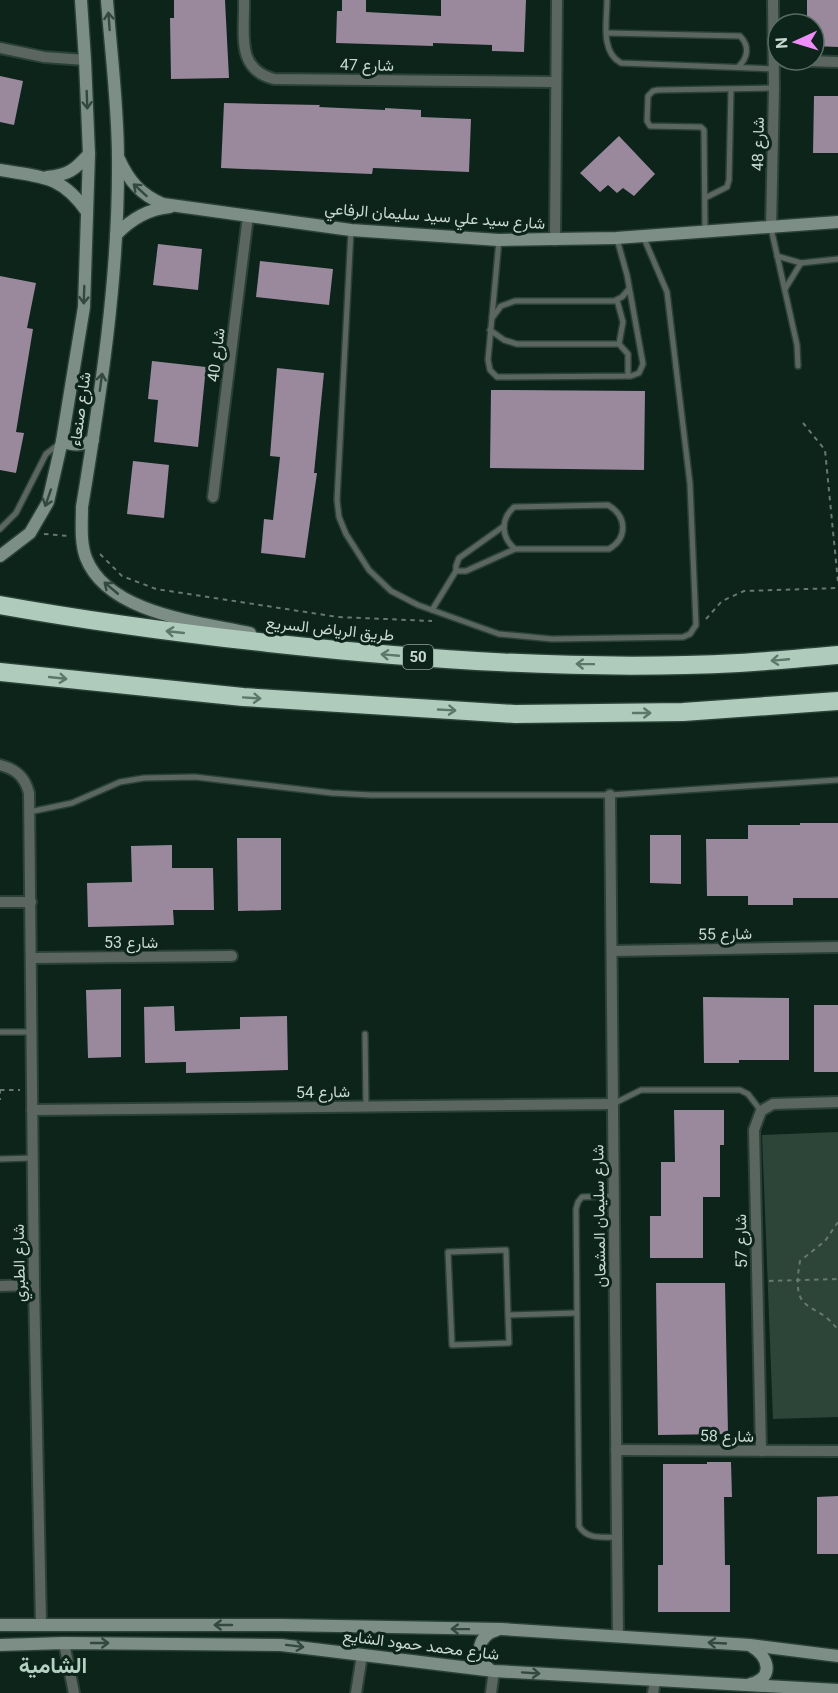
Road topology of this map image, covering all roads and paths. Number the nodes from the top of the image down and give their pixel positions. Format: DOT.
graph roads {
  1 [pos="81,0"];
  2 [pos="107,0"];
  3 [pos="244,0"];
  4 [pos="557,0"];
  5 [pos="608,0"];
  6 [pos="607,33"];
  7 [pos="0,48"];
  8 [pos="85,60"];
  9 [pos="766,63"];
  10 [pos="738,67"];
  11 [pos="775,72"];
  12 [pos="555,82"];
  13 [pos="774,88"];
  14 [pos="731,89"];
  15 [pos="89,154"];
  16 [pos="118,158"];
  17 [pos="0,170"];
  18 [pos="46,177"];
  19 [pos="705,198"];
  20 [pos="175,207"];
  21 [pos="87,212"];
  22 [pos="248,216"];
  23 [pos="838,222"];
  24 [pos="771,228"];
  25 [pos="351,230"];
  26 [pos="705,232"];
  27 [pos="116,235"];
  28 [pos="643,236"];
  29 [pos="616,238"];
  30 [pos="499,240"];
  31 [pos="555,240"];
  32 [pos="777,256"];
  33 [pos="838,259"];
  34 [pos="801,263"];
  35 [pos="629,289"];
  36 [pos="784,289"];
  37 [pos="617,300"];
  38 [pos="492,318"];
  39 [pos="490,330"];
  40 [pos="619,344"];
  41 [pos="798,366"];
  42 [pos="628,376"];
  43 [pos="803,423"];
  44 [pos="93,440"];
  45 [pos="62,441"];
  46 [pos="213,497"];
  47 [pos="504,526"];
  48 [pos="0,529"];
  49 [pos="30,533"];
  50 [pos="82,537"];
  51 [pos="515,549"];
  52 [pos="0,556"];
  53 [pos="456,571"];
  54 [pos="838,582"];
  55 [pos="838,588"];
  56 [pos="0,605"];
  57 [pos="432,610"];
  58 [pos="432,621"];
  59 [pos="696,625"];
  60 [pos="327,649"];
  61 [pos="838,655"];
  62 [pos="0,672"];
  63 [pos="838,701"];
  64 [pos="0,765"];
  65 [pos="838,780"];
  66 [pos="610,795"];
  67 [pos="29,812"];
  68 [pos="0,902"];
  69 [pos="31,902"];
  70 [pos="838,947"];
  71 [pos="612,951"];
  72 [pos="232,956"];
  73 [pos="31,958"];
  74 [pos="0,1032"];
  75 [pos="32,1032"];
  76 [pos="366,1034"];
  77 [pos="0,1089"];
  78 [pos="32,1090"];
  79 [pos="0,1100"];
  80 [pos="838,1102"];
  81 [pos="613,1104"];
  82 [pos="366,1106"];
  83 [pos="32,1110"];
  84 [pos="761,1112"];
  85 [pos="33,1158"];
  86 [pos="0,1159"];
  87 [pos="614,1196"];
  88 [pos="838,1222"];
  89 [pos="838,1279"];
  90 [pos="796,1280"];
  91 [pos="757,1281"];
  92 [pos="34,1285"];
  93 [pos="0,1286"];
  94 [pos="577,1313"];
  95 [pos="508,1315"];
  96 [pos="838,1330"];
  97 [pos="616,1450"];
  98 [pos="761,1451"];
  99 [pos="838,1451"];
  100 [pos="617,1538"];
  101 [pos="41,1624"];
  102 [pos="0,1625"];
  103 [pos="501,1629"];
  104 [pos="618,1637"];
  105 [pos="64,1643"];
  106 [pos="0,1645"];
  107 [pos="750,1645"];
  108 [pos="362,1655"];
  109 [pos="838,1656"];
  110 [pos="492,1671"];
  111 [pos="749,1684"];
  112 [pos="654,1687"];
  113 [pos="838,1690"];
  114 [pos="74,1693"];
  115 [pos="356,1693"];
  116 [pos="491,1693"];
  1 -- 8 [label="main road, شارع صنعاء"];
  16 -- 2 [label="main road, شارع صنعاء, one-way"];
  3 -- 12 [label="street, شارع 47"];
  4 -- 12 [label="street"];
  5 -- 6 [label="lane"];
  6 -- 10 [label="lane"];
  6 -- 10 [label="lane"];
  7 -- 8 [label="street"];
  8 -- 15 [label="main road, شارع صنعاء, one-way"];
  9 -- 10 [label="lane"];
  11 -- 13 [label="street, شارع 48"];
  12 -- 31 [label="street"];
  13 -- 14 [label="lane"];
  13 -- 24 [label="street, شارع 48"];
  14 -- 19 [label="lane"];
  14 -- 19 [label="lane"];
  15 -- 18 [label="main road"];
  15 -- 21 [label="main road, شارع صنعاء"];
  20 -- 16 [label="main road, شارع سيد علي سيد سليمان الرفاعي, one-way"];
  16 -- 27 [label="main road, شارع صنعاء"];
  17 -- 18 [label="main road"];
  18 -- 21 [label="main road"];
  19 -- 26 [label="lane"];
  20 -- 22 [label="main road, شارع سيد علي سيد سليمان الرفاعي"];
  20 -- 27 [label="main road, شارع سيد علي سيد سليمان الرفاعي"];
  21 -- 45 [label="main road, شارع صنعاء, one-way"];
  22 -- 25 [label="main road, شارع سيد علي سيد سليمان الرفاعي"];
  22 -- 46 [label="street, شارع 40"];
  23 -- 24 [label="main road, شارع سيد علي سيد سليمان الرفاعي"];
  24 -- 26 [label="main road, شارع سيد علي سيد سليمان الرفاعي"];
  24 -- 32 [label="lane"];
  25 -- 30 [label="main road, شارع سيد علي سيد سليمان الرفاعي"];
  25 -- 57 [label="lane"];
  26 -- 28 [label="main road, شارع سيد علي سيد سليمان الرفاعي"];
  44 -- 27 [label="main road, شارع صنعاء, one-way"];
  28 -- 29 [label="main road, شارع سيد علي سيد سليمان الرفاعي"];
  28 -- 59 [label="lane"];
  29 -- 31 [label="main road, شارع سيد علي سيد سليمان الرفاعي"];
  29 -- 35 [label="lane"];
  30 -- 31 [label="main road, شارع سيد علي سيد سليمان الرفاعي"];
  30 -- 38 [label="lane"];
  32 -- 34 [label="lane"];
  32 -- 36 [label="lane"];
  33 -- 34 [label="lane"];
  34 -- 36 [label="lane"];
  35 -- 37 [label="lane"];
  35 -- 42 [label="lane"];
  36 -- 41 [label="lane"];
  37 -- 38 [label="lane"];
  37 -- 40 [label="lane"];
  38 -- 39 [label="lane"];
  39 -- 40 [label="lane"];
  39 -- 42 [label="lane"];
  40 -- 42 [label="lane"];
  43 -- 54 [label="path"];
  44 -- 45 [label="main road"];
  44 -- 50 [label="main road, شارع صنعاء"];
  45 -- 48 [label="lane"];
  45 -- 49 [label="main road, شارع صنعاء, one-way"];
  47 -- 51 [label="lane"];
  47 -- 51 [label="lane"];
  47 -- 53 [label="lane"];
  49 -- 50 [label="path"];
  49 -- 52 [label="main road, شارع صنعاء"];
  50 -- 58 [label="path"];
  60 -- 50 [label="main road, شارع صنعاء, one-way"];
  51 -- 53 [label="lane"];
  53 -- 57 [label="lane"];
  55 -- 59 [label="path"];
  60 -- 56 [label="highway, طريق الرياض السريع / 50, one-way"];
  57 -- 59 [label="lane"];
  61 -- 60 [label="highway, طريق الرياض السريع / 50, one-way"];
  62 -- 63 [label="highway, one-way"];
  64 -- 67 [label="street, شارع الطبري"];
  65 -- 66 [label="lane"];
  66 -- 67 [label="lane"];
  66 -- 71 [label="street, شارع سليمان المشعان"];
  67 -- 69 [label="street, شارع الطبري"];
  68 -- 69 [label="street"];
  69 -- 73 [label="street, شارع الطبري"];
  70 -- 71 [label="street, شارع 55"];
  71 -- 81 [label="street, شارع سليمان المشعان"];
  72 -- 73 [label="street, شارع 53"];
  73 -- 75 [label="street, شارع الطبري"];
  74 -- 75 [label="lane"];
  75 -- 78 [label="street, شارع الطبري"];
  76 -- 82 [label="lane"];
  77 -- 78 [label="path"];
  77 -- 79 [label="path"];
  78 -- 83 [label="street, شارع الطبري"];
  80 -- 84 [label="street"];
  81 -- 82 [label="street, شارع 54"];
  81 -- 84 [label="lane"];
  81 -- 87 [label="street, شارع سليمان المشعان"];
  82 -- 83 [label="street, شارع 54"];
  83 -- 85 [label="street, شارع الطبري"];
  84 -- 91 [label="street, شارع 57"];
  85 -- 86 [label="lane"];
  85 -- 92 [label="street, شارع الطبري"];
  87 -- 94 [label="lane"];
  87 -- 97 [label="street, شارع سليمان المشعان"];
  88 -- 90 [label="path"];
  89 -- 90 [label="path"];
  90 -- 91 [label="path"];
  90 -- 96 [label="path"];
  91 -- 98 [label="street, شارع 57"];
  92 -- 93 [label="street"];
  92 -- 101 [label="street, شارع الطبري"];
  94 -- 95 [label="lane"];
  94 -- 100 [label="lane"];
  95 -- 95 [label="lane"];
  97 -- 98 [label="street, شارع 58"];
  97 -- 100 [label="street, شارع سليمان المشعان"];
  98 -- 99 [label="street, شارع 58"];
  100 -- 104 [label="street, شارع سليمان المشعان"];
  101 -- 102 [label="main road, شارع محمد حمود الشايع"];
  103 -- 101 [label="main road, شارع محمد حمود الشايع, one-way"];
  103 -- 104 [label="main road, شارع محمد حمود الشايع"];
  103 -- 110 [label="main road"];
  107 -- 104 [label="main road, شارع محمد حمود الشايع, one-way"];
  105 -- 106 [label="main road, شارع محمد حمود الشايع"];
  105 -- 108 [label="main road, شارع محمد حمود الشايع, one-way"];
  105 -- 114 [label="street"];
  107 -- 109 [label="main road, شارع محمد حمود الشايع"];
  107 -- 111 [label="main road"];
  108 -- 110 [label="main road, شارع محمد حمود الشايع"];
  108 -- 115 [label="street"];
  110 -- 112 [label="main road, شارع محمد حمود الشايع, one-way"];
  110 -- 116 [label="street"];
  111 -- 112 [label="main road, شارع محمد حمود الشايع"];
  111 -- 113 [label="main road, شارع محمد حمود الشايع"];
}
